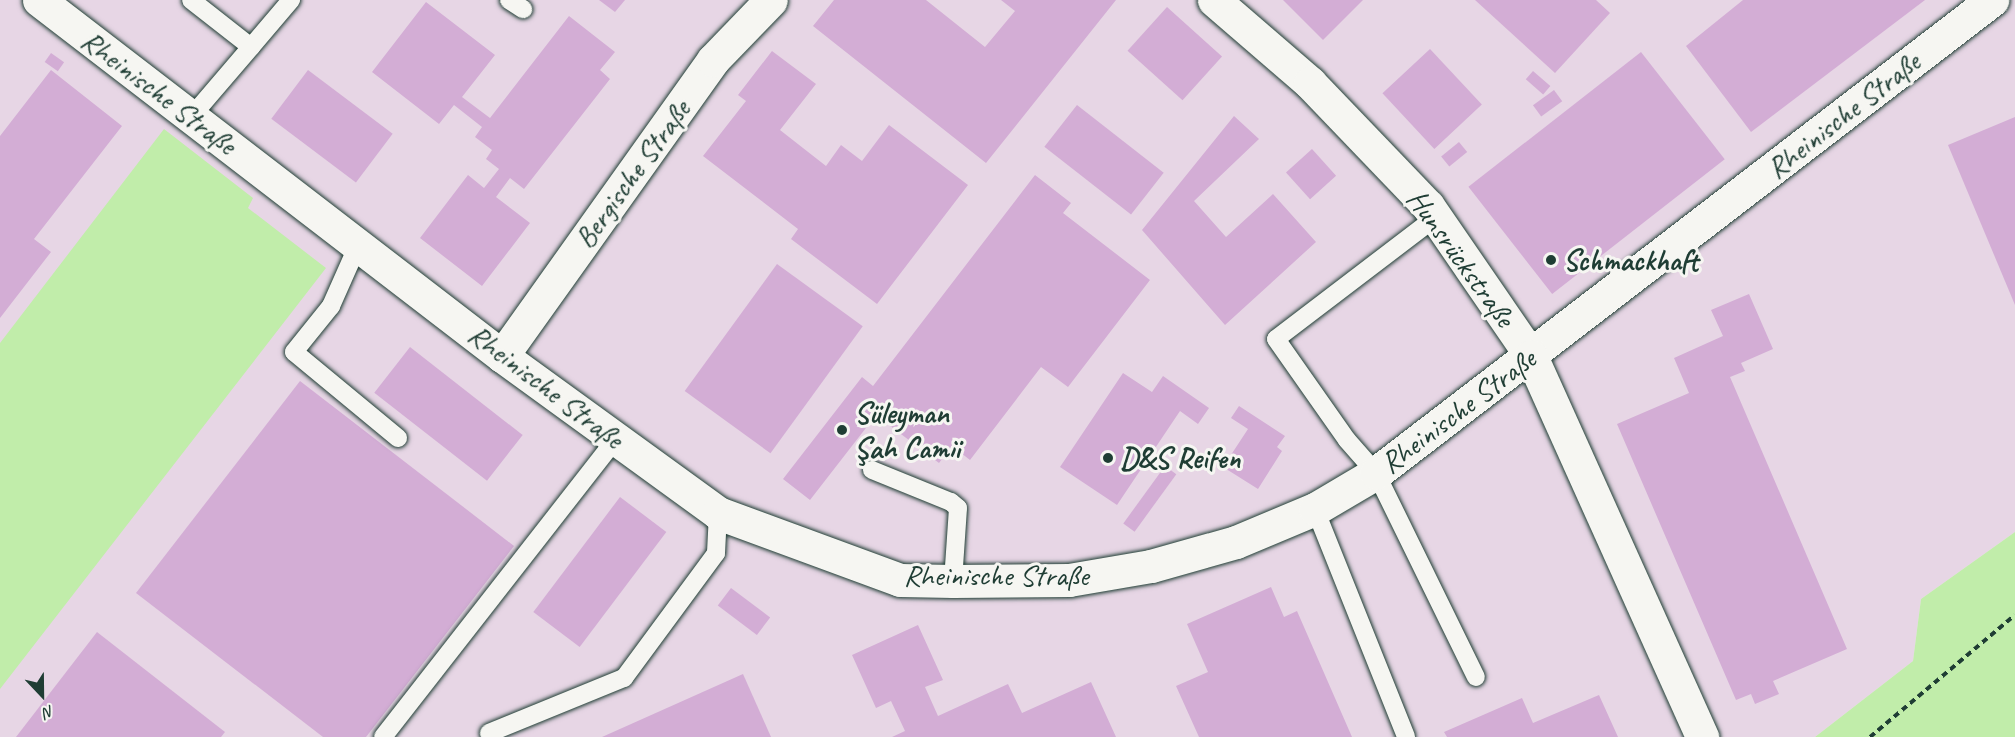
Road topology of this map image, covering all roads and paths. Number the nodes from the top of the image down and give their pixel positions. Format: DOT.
graph roads {
  1 [pos="39,0"];
  2 [pos="191,0"];
  3 [pos="291,0"];
  4 [pos="771,0"];
  5 [pos="1214,0"];
  6 [pos="1992,0"];
  7 [pos="251,47"];
  8 [pos="191,117"];
  9 [pos="1436,217"];
  10 [pos="358,245"];
  11 [pos="502,356"];
  12 [pos="1531,356"];
  13 [pos="398,438"];
  14 [pos="616,439"];
  15 [pos="872,470"];
  16 [pos="1376,473"];
  17 [pos="1315,509"];
  18 [pos="718,513"];
  19 [pos="953,581"];
  20 [pos="2015,615"];
  21 [pos="1476,677"];
  22 [pos="489,733"];
  23 [pos="383,737"];
  24 [pos="1406,737"];
  25 [pos="1702,737"];
  26 [pos="1870,737"];
  1 -- 8 [label="street, Rheinische Straße"];
  2 -- 7 [label="lane"];
  3 -- 7 [label="lane"];
  4 -- 11 [label="street, Bergische Straße"];
  5 -- 9 [label="street, Hunsrückstraße"];
  6 -- 12 [label="street, Rheinische Straße"];
  7 -- 8 [label="lane"];
  8 -- 10 [label="street, Rheinische Straße"];
  9 -- 12 [label="street, Hunsrückstraße"];
  9 -- 16 [label="lane"];
  10 -- 11 [label="street, Rheinische Straße"];
  10 -- 13 [label="lane"];
  11 -- 14 [label="street, Rheinische Straße"];
  12 -- 16 [label="street, Rheinische Straße"];
  12 -- 25 [label="street, Hunsrückstraße"];
  14 -- 18 [label="street, Rheinische Straße"];
  14 -- 23 [label="lane"];
  15 -- 19 [label="lane"];
  16 -- 17 [label="street, Rheinische Straße"];
  16 -- 21 [label="lane"];
  17 -- 19 [label="street, Rheinische Straße"];
  17 -- 24 [label="lane"];
  18 -- 19 [label="street, Rheinische Straße"];
  18 -- 22 [label="lane"];
  20 -- 26 [label="path"];
}
